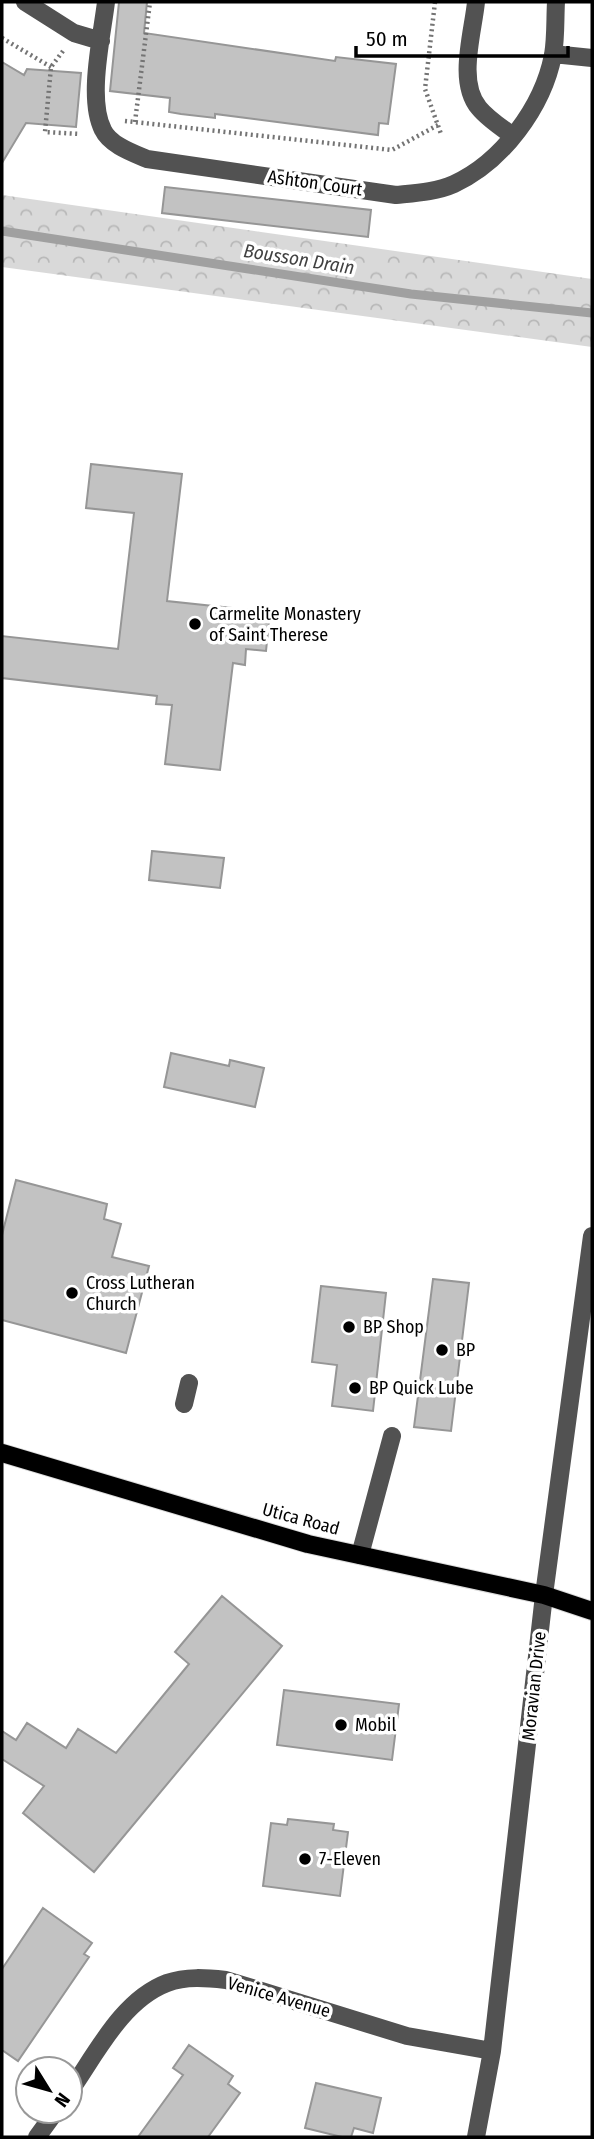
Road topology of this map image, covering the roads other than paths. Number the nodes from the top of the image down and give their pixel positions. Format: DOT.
graph roads {
  1 [pos="25,2"];
  2 [pos="106,2"];
  3 [pos="476,2"];
  4 [pos="556,7"];
  5 [pos="102,41"];
  6 [pos="553,54"];
  7 [pos="592,58"];
  8 [pos="513,136"];
  9 [pos="592,1236"];
  10 [pos="190,1383"];
  11 [pos="184,1404"];
  12 [pos="392,1436"];
  13 [pos="2,1453"];
  14 [pos="360,1555"];
  15 [pos="544,1595"];
  16 [pos="592,1611"];
  17 [pos="492,2052"];
  18 [pos="84,2071"];
  19 [pos="476,2137"];
  1 -- 5 [label="street"];
  2 -- 5 [label="street"];
  3 -- 8 [label="street"];
  4 -- 6 [label="street, Ashton Court"];
  5 -- 8 [label="street, Ashton Court"];
  6 -- 7 [label="street"];
  6 -- 8 [label="street, Ashton Court"];
  9 -- 15 [label="street, Moravian Drive"];
  10 -- 11 [label="street"];
  12 -- 14 [label="street"];
  13 -- 14 [label="main road, Utica Road"];
  14 -- 15 [label="main road, Utica Road"];
  15 -- 16 [label="main road, Utica Road"];
  15 -- 17 [label="street, Moravian Drive"];
  17 -- 18 [label="street, Venice Avenue"];
  17 -- 19 [label="street, Moravian Drive"];
}
